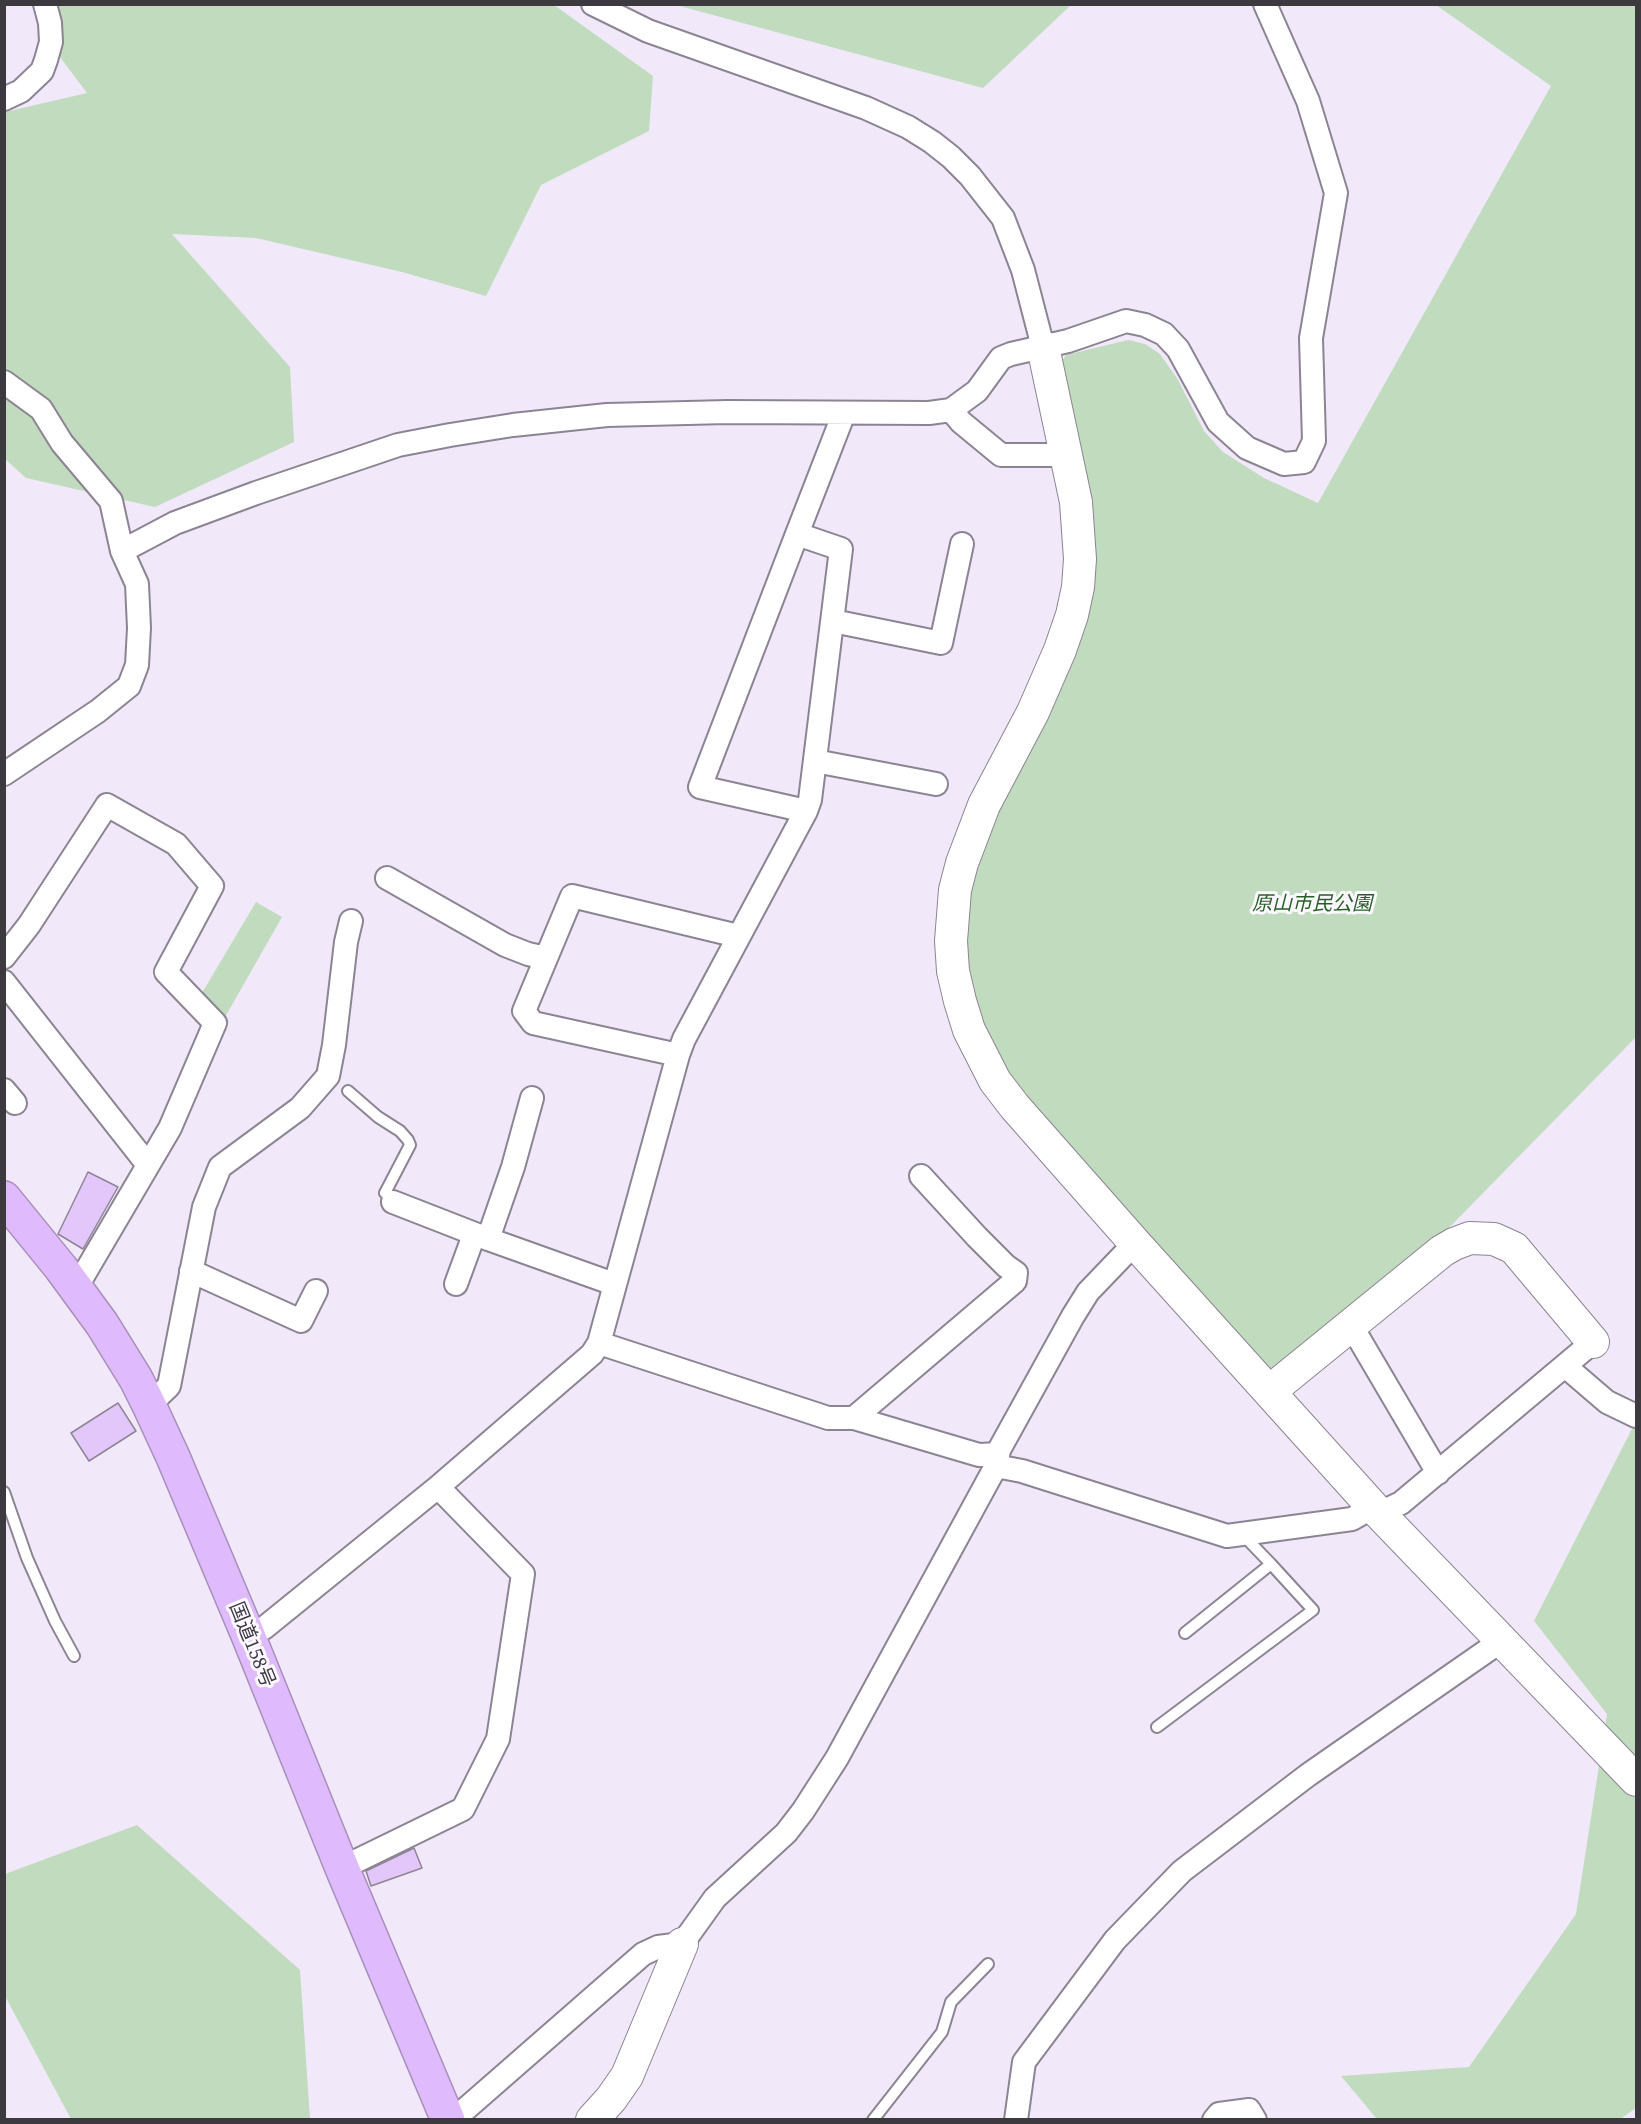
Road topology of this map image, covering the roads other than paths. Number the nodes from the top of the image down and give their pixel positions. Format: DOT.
graph roads {
  1 [pos="45,4"];
  2 [pos="592,4"];
  3 [pos="1265,4"];
  4 [pos="4,99"];
  5 [pos="1043,346"];
  6 [pos="4,382"];
  7 [pos="951,410"];
  8 [pos="844,413"];
  9 [pos="1067,455"];
  10 [pos="797,534"];
  11 [pos="962,544"];
  12 [pos="122,551"];
  13 [pos="833,621"];
  14 [pos="815,761"];
  15 [pos="4,774"];
  16 [pos="936,784"];
  17 [pos="806,812"];
  18 [pos="387,878"];
  19 [pos="351,921"];
  20 [pos="738,936"];
  21 [pos="4,957"];
  22 [pos="546,958"];
  23 [pos="4,982"];
  24 [pos="678,1055"];
  25 [pos="348,1092"];
  26 [pos="532,1098"];
  27 [pos="148,1165"];
  28 [pos="921,1176"];
  29 [pos="4,1198"];
  30 [pos="393,1202"];
  31 [pos="480,1236"];
  32 [pos="1135,1243"];
  33 [pos="191,1271"];
  34 [pos="456,1284"];
  35 [pos="615,1284"];
  36 [pos="76,1288"];
  37 [pos="316,1291"];
  38 [pos="1351,1325"];
  39 [pos="1593,1342"];
  40 [pos="599,1343"];
  41 [pos="1564,1366"];
  42 [pos="1270,1391"];
  43 [pos="149,1405"];
  44 [pos="1636,1416"];
  45 [pos="854,1418"];
  46 [pos="997,1460"];
  47 [pos="1438,1473"];
  48 [pos="438,1487"];
  49 [pos="4,1492"];
  50 [pos="1376,1510"];
  51 [pos="1242,1534"];
  52 [pos="1271,1564"];
  53 [pos="1185,1633"];
  54 [pos="248,1635"];
  55 [pos="1501,1641"];
  56 [pos="74,1656"];
  57 [pos="1157,1728"];
  58 [pos="1636,1780"];
  59 [pos="342,1868"];
  60 [pos="682,1944"];
  61 [pos="988,1964"];
  62 [pos="448,2120"];
  63 [pos="453,2120"];
  64 [pos="592,2120"];
  65 [pos="873,2120"];
  66 [pos="1016,2120"];
  67 [pos="1214,2120"];
  68 [pos="1255,2120"];
  1 -- 4 [label="street"];
  2 -- 5 [label="street"];
  3 -- 5 [label="street"];
  5 -- 7 [label="street"];
  5 -- 9 [label="street"];
  6 -- 12 [label="street"];
  7 -- 8 [label="street"];
  7 -- 9 [label="street"];
  8 -- 10 [label="street"];
  8 -- 12 [label="street"];
  9 -- 32 [label="street"];
  10 -- 13 [label="street"];
  10 -- 17 [label="street"];
  11 -- 13 [label="street"];
  12 -- 15 [label="street"];
  13 -- 14 [label="street"];
  14 -- 16 [label="street"];
  14 -- 17 [label="street"];
  17 -- 20 [label="street"];
  18 -- 22 [label="street"];
  19 -- 33 [label="street"];
  20 -- 22 [label="street"];
  20 -- 24 [label="street"];
  21 -- 27 [label="street"];
  22 -- 24 [label="street"];
  23 -- 27 [label="street"];
  24 -- 35 [label="street"];
  25 -- 30 [label="lane"];
  26 -- 31 [label="street"];
  27 -- 36 [label="street"];
  28 -- 45 [label="street"];
  29 -- 36 [label="highway, 国道158号"];
  30 -- 31 [label="street"];
  31 -- 34 [label="street"];
  31 -- 35 [label="street"];
  32 -- 42 [label="street"];
  32 -- 46 [label="street"];
  33 -- 37 [label="street"];
  33 -- 43 [label="street"];
  35 -- 40 [label="street"];
  36 -- 43 [label="highway, 国道158号"];
  38 -- 39 [label="street"];
  38 -- 42 [label="street"];
  38 -- 47 [label="street"];
  39 -- 41 [label="street"];
  40 -- 45 [label="street"];
  40 -- 48 [label="street"];
  41 -- 44 [label="street"];
  41 -- 47 [label="street"];
  42 -- 50 [label="street"];
  43 -- 54 [label="highway, 国道158号"];
  45 -- 46 [label="street"];
  46 -- 51 [label="street"];
  46 -- 60 [label="street"];
  47 -- 50 [label="street"];
  48 -- 54 [label="street"];
  48 -- 59 [label="street"];
  49 -- 56 [label="lane"];
  50 -- 51 [label="street"];
  50 -- 55 [label="street"];
  51 -- 52 [label="lane"];
  52 -- 53 [label="lane"];
  52 -- 57 [label="lane"];
  54 -- 59 [label="highway, 国道158号"];
  55 -- 58 [label="street"];
  55 -- 66 [label="street"];
  59 -- 62 [label="highway, 国道158号"];
  60 -- 63 [label="street"];
  60 -- 64 [label="street"];
  61 -- 65 [label="lane"];
  67 -- 68 [label="street"];
}
